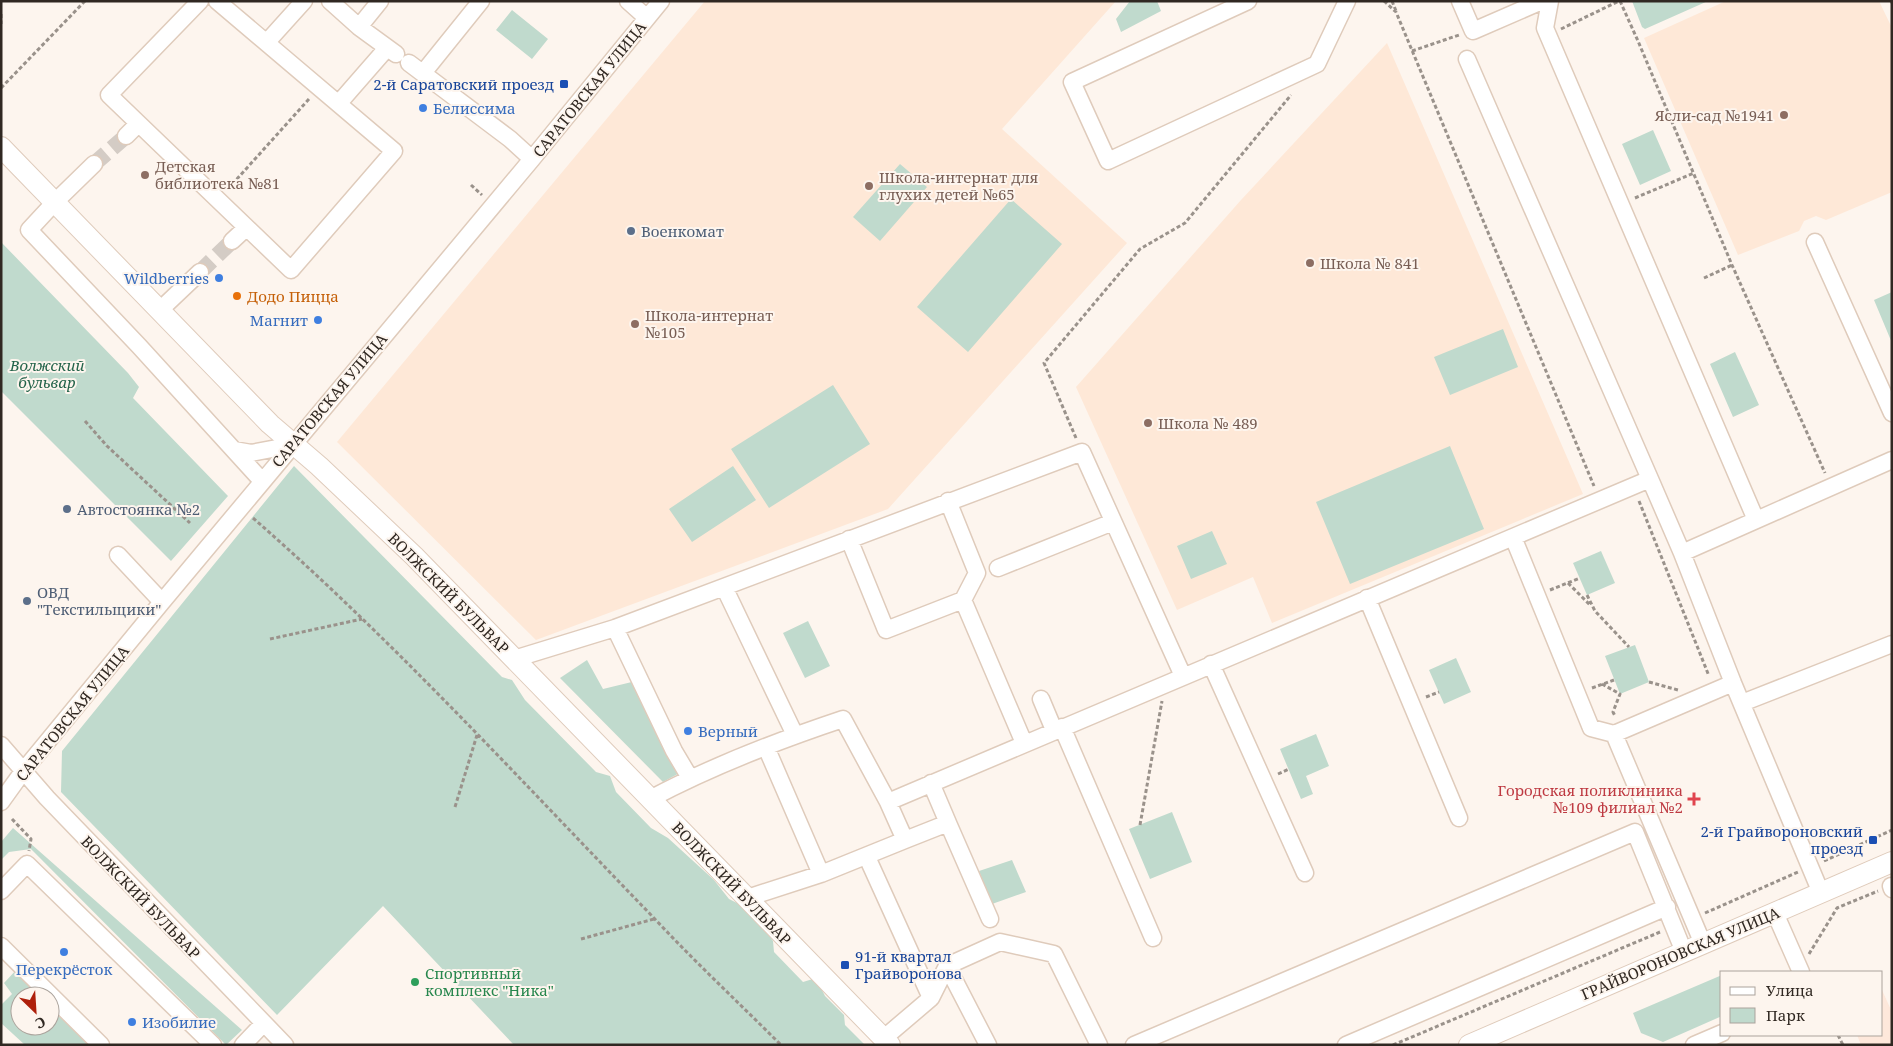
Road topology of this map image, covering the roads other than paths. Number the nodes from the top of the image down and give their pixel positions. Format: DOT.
graph roads {
  1 [pos="200,1"];
  2 [pos="217,1"];
  3 [pos="304,1"];
  4 [pos="330,1"];
  5 [pos="380,1"];
  6 [pos="481,1"];
  7 [pos="628,1"];
  8 [pos="661,1"];
  9 [pos="1248,1"];
  10 [pos="1347,1"];
  11 [pos="1460,1"];
  12 [pos="1542,1"];
  13 [pos="1550,1"];
  14 [pos="647,18"];
  15 [pos="359,26"];
  16 [pos="267,42"];
  17 [pos="397,55"];
  18 [pos="1467,59"];
  19 [pos="423,73"];
  20 [pos="338,103"];
  21 [pos="138,124"];
  22 [pos="126,136"];
  23 [pos="1,147"];
  24 [pos="532,158"];
  25 [pos="94,164"];
  26 [pos="54,203"];
  27 [pos="246,228"];
  28 [pos="232,241"];
  29 [pos="1814,242"];
  30 [pos="200,272"];
  31 [pos="160,310"];
  32 [pos="1892,413"];
  33 [pos="293,445"];
  34 [pos="234,450"];
  35 [pos="1892,460"];
  36 [pos="1650,479"];
  37 [pos="262,481"];
  38 [pos="948,501"];
  39 [pos="1756,520"];
  40 [pos="1113,522"];
  41 [pos="1514,537"];
  42 [pos="849,539"];
  43 [pos="1682,553"];
  44 [pos="118,555"];
  45 [pos="998,568"];
  46 [pos="724,587"];
  47 [pos="1367,598"];
  48 [pos="964,600"];
  49 [pos="162,602"];
  50 [pos="615,628"];
  51 [pos="1892,644"];
  52 [pos="514,659"];
  53 [pos="1211,664"];
  54 [pos="1183,676"];
  55 [pos="1732,683"];
  56 [pos="1041,699"];
  57 [pos="1742,703"];
  58 [pos="1058,729"];
  59 [pos="1617,732"];
  60 [pos="795,735"];
  61 [pos="1024,744"];
  62 [pos="1,745"];
  63 [pos="766,747"];
  64 [pos="24,770"];
  65 [pos="690,778"];
  66 [pos="931,783"];
  67 [pos="650,799"];
  68 [pos="1,802"];
  69 [pos="888,802"];
  70 [pos="1459,818"];
  71 [pos="948,823"];
  72 [pos="905,840"];
  73 [pos="867,857"];
  74 [pos="1892,862"];
  75 [pos="1306,873"];
  76 [pos="821,874"];
  77 [pos="1,891"];
  78 [pos="1821,893"];
  79 [pos="748,898"];
  80 [pos="1667,907"];
  81 [pos="1775,912"];
  82 [pos="990,919"];
  83 [pos="1153,938"];
  84 [pos="1703,944"];
  85 [pos="1,946"];
  86 [pos="1684,952"];
  87 [pos="946,966"];
  88 [pos="1800,971"];
  89 [pos="931,998"];
  90 [pos="263,1024"];
  91 [pos="1720,1034"];
  92 [pos="887,1042"];
  93 [pos="986,1044"];
  94 [pos="102,1045"];
  95 [pos="214,1045"];
  96 [pos="243,1045"];
  97 [pos="285,1045"];
  98 [pos="1099,1045"];
  99 [pos="1134,1045"];
  100 [pos="1346,1045"];
  101 [pos="1469,1045"];
  102 [pos="1694,1045"];
  1 -- 21 [label="street"];
  2 -- 16 [label="street"];
  3 -- 16 [label="street"];
  4 -- 15 [label="street"];
  5 -- 15 [label="street"];
  6 -- 19 [label="street"];
  7 -- 14 [label="street"];
  8 -- 14 [label="street, САРАТОВСКАЯ УЛИЦА"];
  9 -- 10 [label="street"];
  11 -- 12 [label="street"];
  13 -- 39 [label="street"];
  14 -- 24 [label="street, САРАТОВСКАЯ УЛИЦА"];
  15 -- 17 [label="street"];
  16 -- 20 [label="street"];
  17 -- 19 [label="street"];
  17 -- 20 [label="street"];
  18 -- 36 [label="street"];
  19 -- 24 [label="street"];
  20 -- 27 [label="street"];
  21 -- 22 [label="street"];
  21 -- 27 [label="street"];
  23 -- 26 [label="main road, ВОЛЖСКИЙ БУЛЬВАР"];
  24 -- 33 [label="street, САРАТОВСКАЯ УЛИЦА"];
  25 -- 26 [label="street"];
  26 -- 31 [label="main road, ВОЛЖСКИЙ БУЛЬВАР"];
  26 -- 34 [label="street"];
  27 -- 28 [label="street"];
  29 -- 32 [label="street"];
  30 -- 31 [label="street"];
  31 -- 33 [label="main road, ВОЛЖСКИЙ БУЛЬВАР"];
  33 -- 34 [label="street"];
  33 -- 37 [label="street, САРАТОВСКАЯ УЛИЦА"];
  33 -- 52 [label="main road, ВОЛЖСКИЙ БУЛЬВАР"];
  34 -- 37 [label="street"];
  35 -- 39 [label="street"];
  36 -- 41 [label="street"];
  36 -- 43 [label="street"];
  37 -- 49 [label="street, САРАТОВСКАЯ УЛИЦА"];
  38 -- 40 [label="street"];
  38 -- 42 [label="street"];
  38 -- 48 [label="street"];
  39 -- 43 [label="street"];
  40 -- 45 [label="street"];
  40 -- 54 [label="street"];
  41 -- 47 [label="street"];
  41 -- 59 [label="street"];
  42 -- 46 [label="street"];
  42 -- 48 [label="street"];
  43 -- 55 [label="street"];
  44 -- 49 [label="street"];
  46 -- 50 [label="street"];
  46 -- 60 [label="street"];
  47 -- 53 [label="street"];
  47 -- 70 [label="street"];
  48 -- 61 [label="street"];
  49 -- 64 [label="street, САРАТОВСКАЯ УЛИЦА"];
  50 -- 52 [label="street"];
  50 -- 65 [label="street"];
  51 -- 57 [label="street"];
  52 -- 67 [label="main road, ВОЛЖСКИЙ БУЛЬВАР"];
  53 -- 54 [label="street"];
  53 -- 75 [label="street"];
  54 -- 58 [label="street"];
  55 -- 57 [label="street"];
  55 -- 59 [label="street"];
  56 -- 58 [label="street"];
  57 -- 78 [label="street"];
  58 -- 61 [label="street"];
  58 -- 83 [label="street"];
  59 -- 84 [label="street"];
  60 -- 63 [label="street"];
  60 -- 69 [label="street"];
  61 -- 66 [label="street"];
  62 -- 64 [label="street, ВОЛЖСКИЙ БУЛЬВАР"];
  63 -- 65 [label="street"];
  63 -- 76 [label="street"];
  64 -- 68 [label="street, САРАТОВСКАЯ УЛИЦА"];
  64 -- 90 [label="street, ВОЛЖСКИЙ БУЛЬВАР"];
  65 -- 67 [label="street"];
  66 -- 69 [label="street"];
  66 -- 71 [label="street"];
  67 -- 79 [label="main road, ВОЛЖСКИЙ БУЛЬВАР"];
  69 -- 72 [label="street"];
  71 -- 72 [label="street"];
  71 -- 82 [label="street"];
  72 -- 73 [label="street"];
  73 -- 76 [label="street"];
  73 -- 89 [label="street"];
  74 -- 78 [label="main road, ГРАЙВОРОНОВСКАЯ УЛИЦА"];
  76 -- 79 [label="street"];
  77 -- 95 [label="street"];
  78 -- 81 [label="main road, ГРАЙВОРОНОВСКАЯ УЛИЦА"];
  79 -- 92 [label="main road, ВОЛЖСКИЙ БУЛЬВАР"];
  80 -- 86 [label="street"];
  80 -- 99 [label="street"];
  80 -- 100 [label="street"];
  81 -- 84 [label="main road, ГРАЙВОРОНОВСКАЯ УЛИЦА"];
  81 -- 88 [label="street"];
  84 -- 86 [label="main road, ГРАЙВОРОНОВСКАЯ УЛИЦА"];
  85 -- 94 [label="street"];
  86 -- 101 [label="main road, ГРАЙВОРОНОВСКАЯ УЛИЦА"];
  87 -- 89 [label="street"];
  87 -- 93 [label="street"];
  87 -- 98 [label="street"];
  89 -- 92 [label="street"];
  90 -- 96 [label="street"];
  90 -- 97 [label="street, ВОЛЖСКИЙ БУЛЬВАР"];
  91 -- 102 [label="street"];
}
